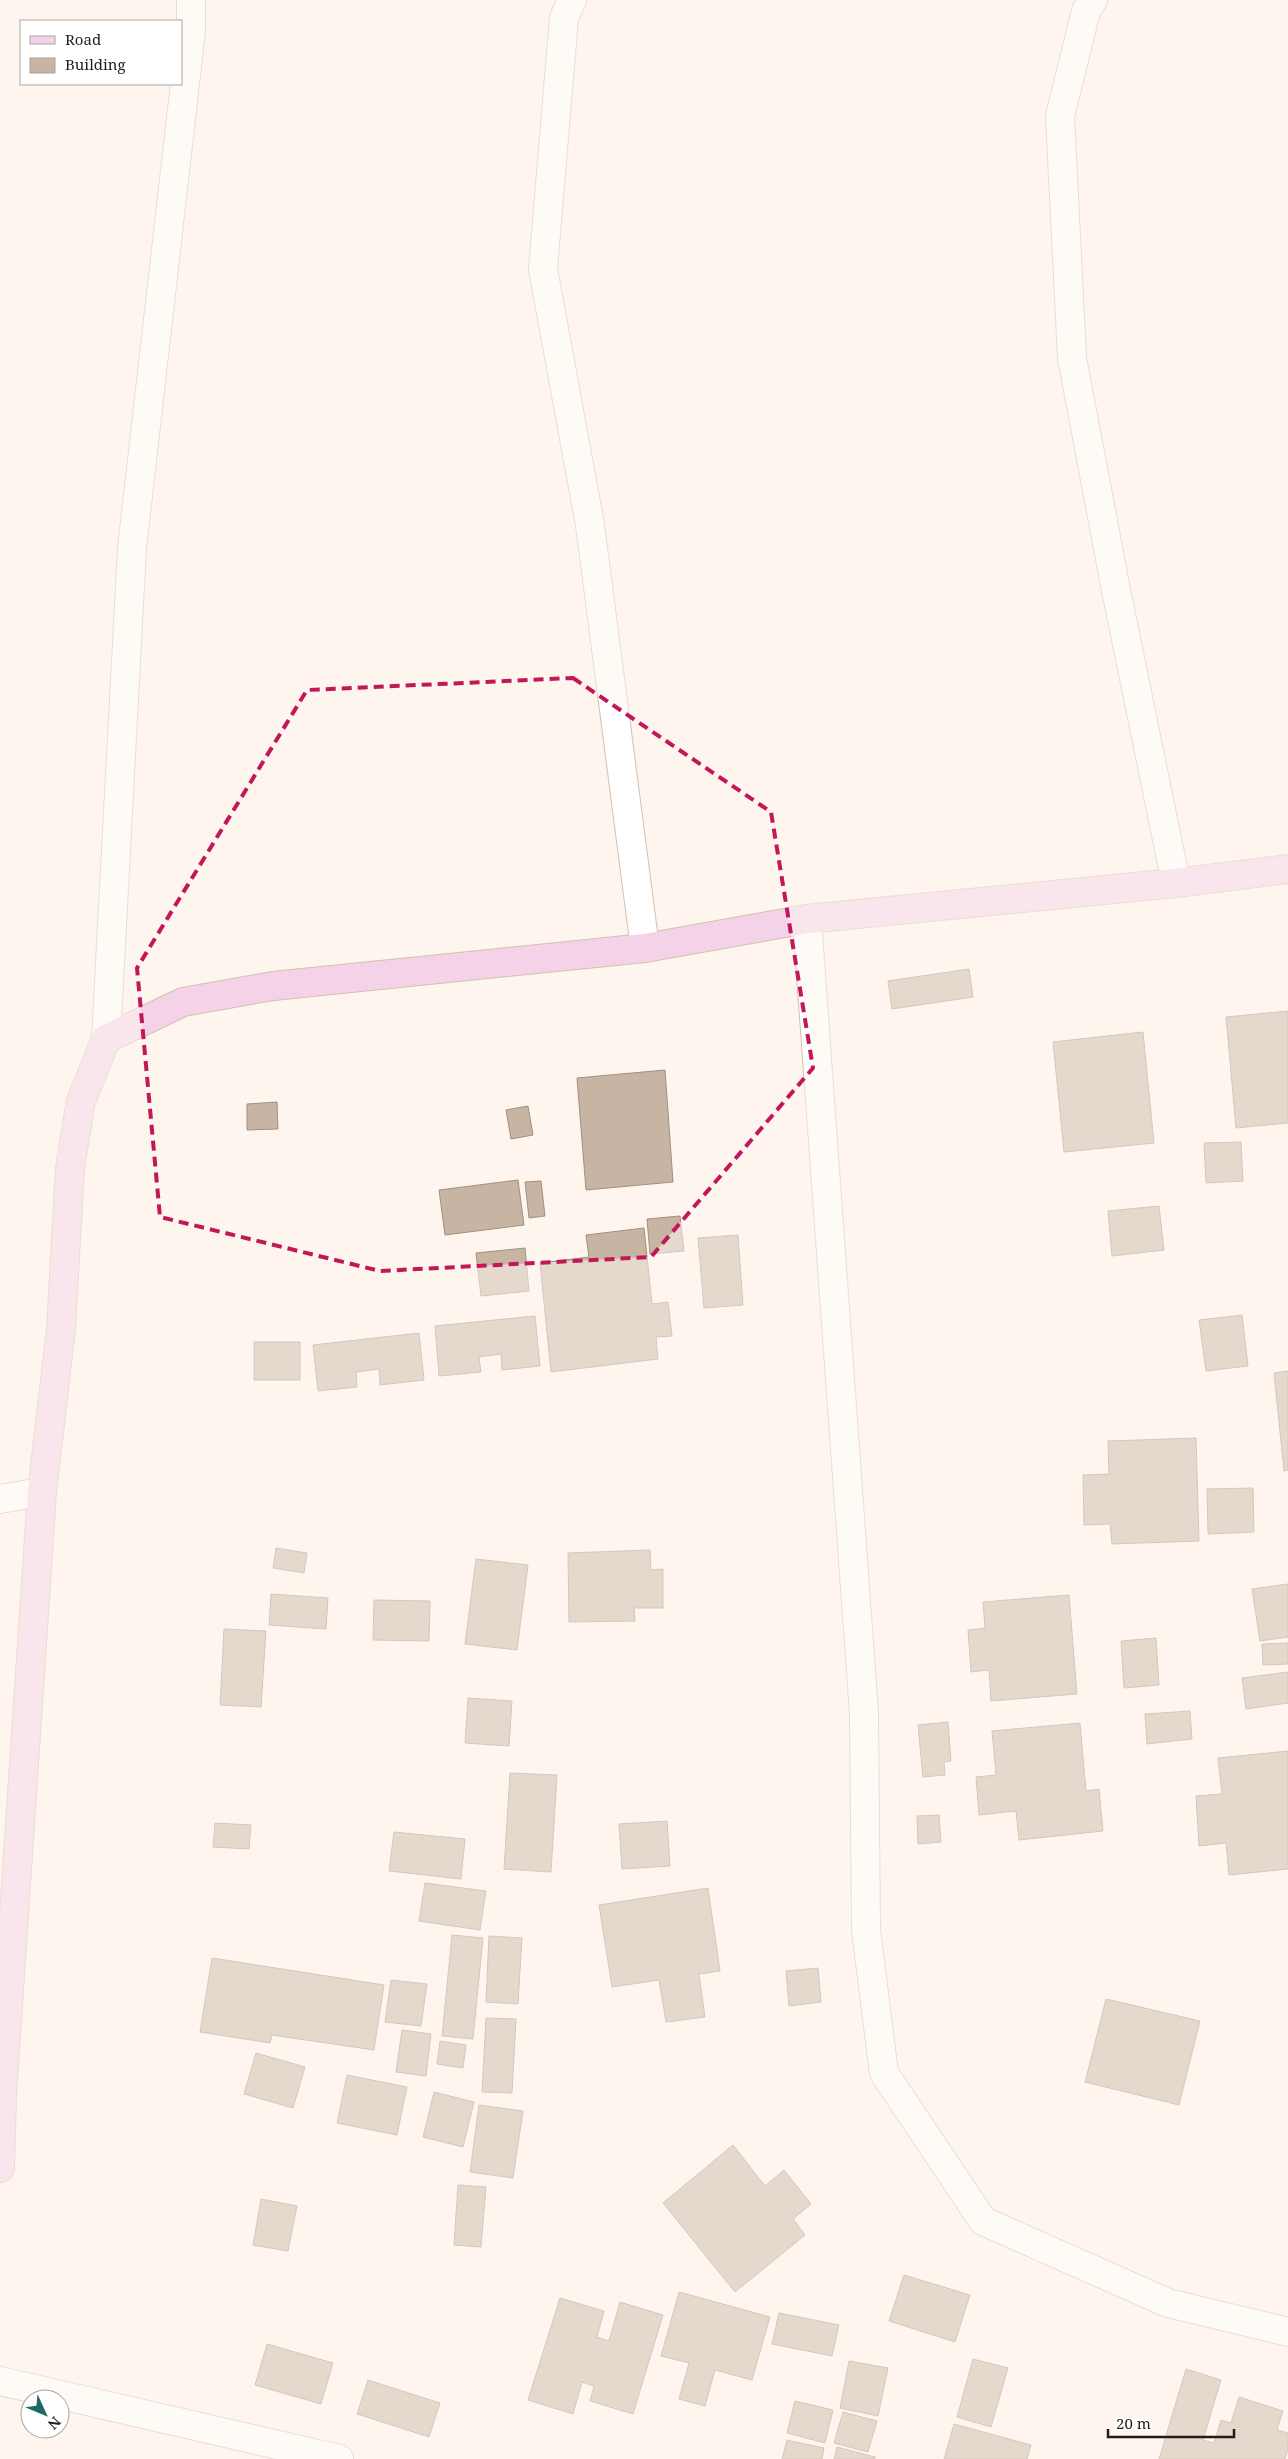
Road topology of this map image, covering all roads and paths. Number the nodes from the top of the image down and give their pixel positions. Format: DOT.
graph roads {
  1 [pos="191,0"];
  2 [pos="572,0"];
  3 [pos="1093,0"];
  4 [pos="1288,869"];
  5 [pos="1176,883"];
  6 [pos="807,919"];
  7 [pos="645,948"];
  8 [pos="106,1040"];
  9 [pos="42,1492"];
  10 [pos="0,1499"];
  11 [pos="0,2168"];
  12 [pos="1288,2332"];
  13 [pos="0,2381"];
  14 [pos="339,2459"];
  1 -- 8 [label="street"];
  2 -- 7 [label="street"];
  3 -- 5 [label="street"];
  4 -- 5 [label="street"];
  5 -- 6 [label="street"];
  6 -- 7 [label="street"];
  6 -- 12 [label="street"];
  7 -- 8 [label="street"];
  8 -- 9 [label="street"];
  9 -- 10 [label="street"];
  9 -- 11 [label="street"];
  13 -- 14 [label="street"];
}
